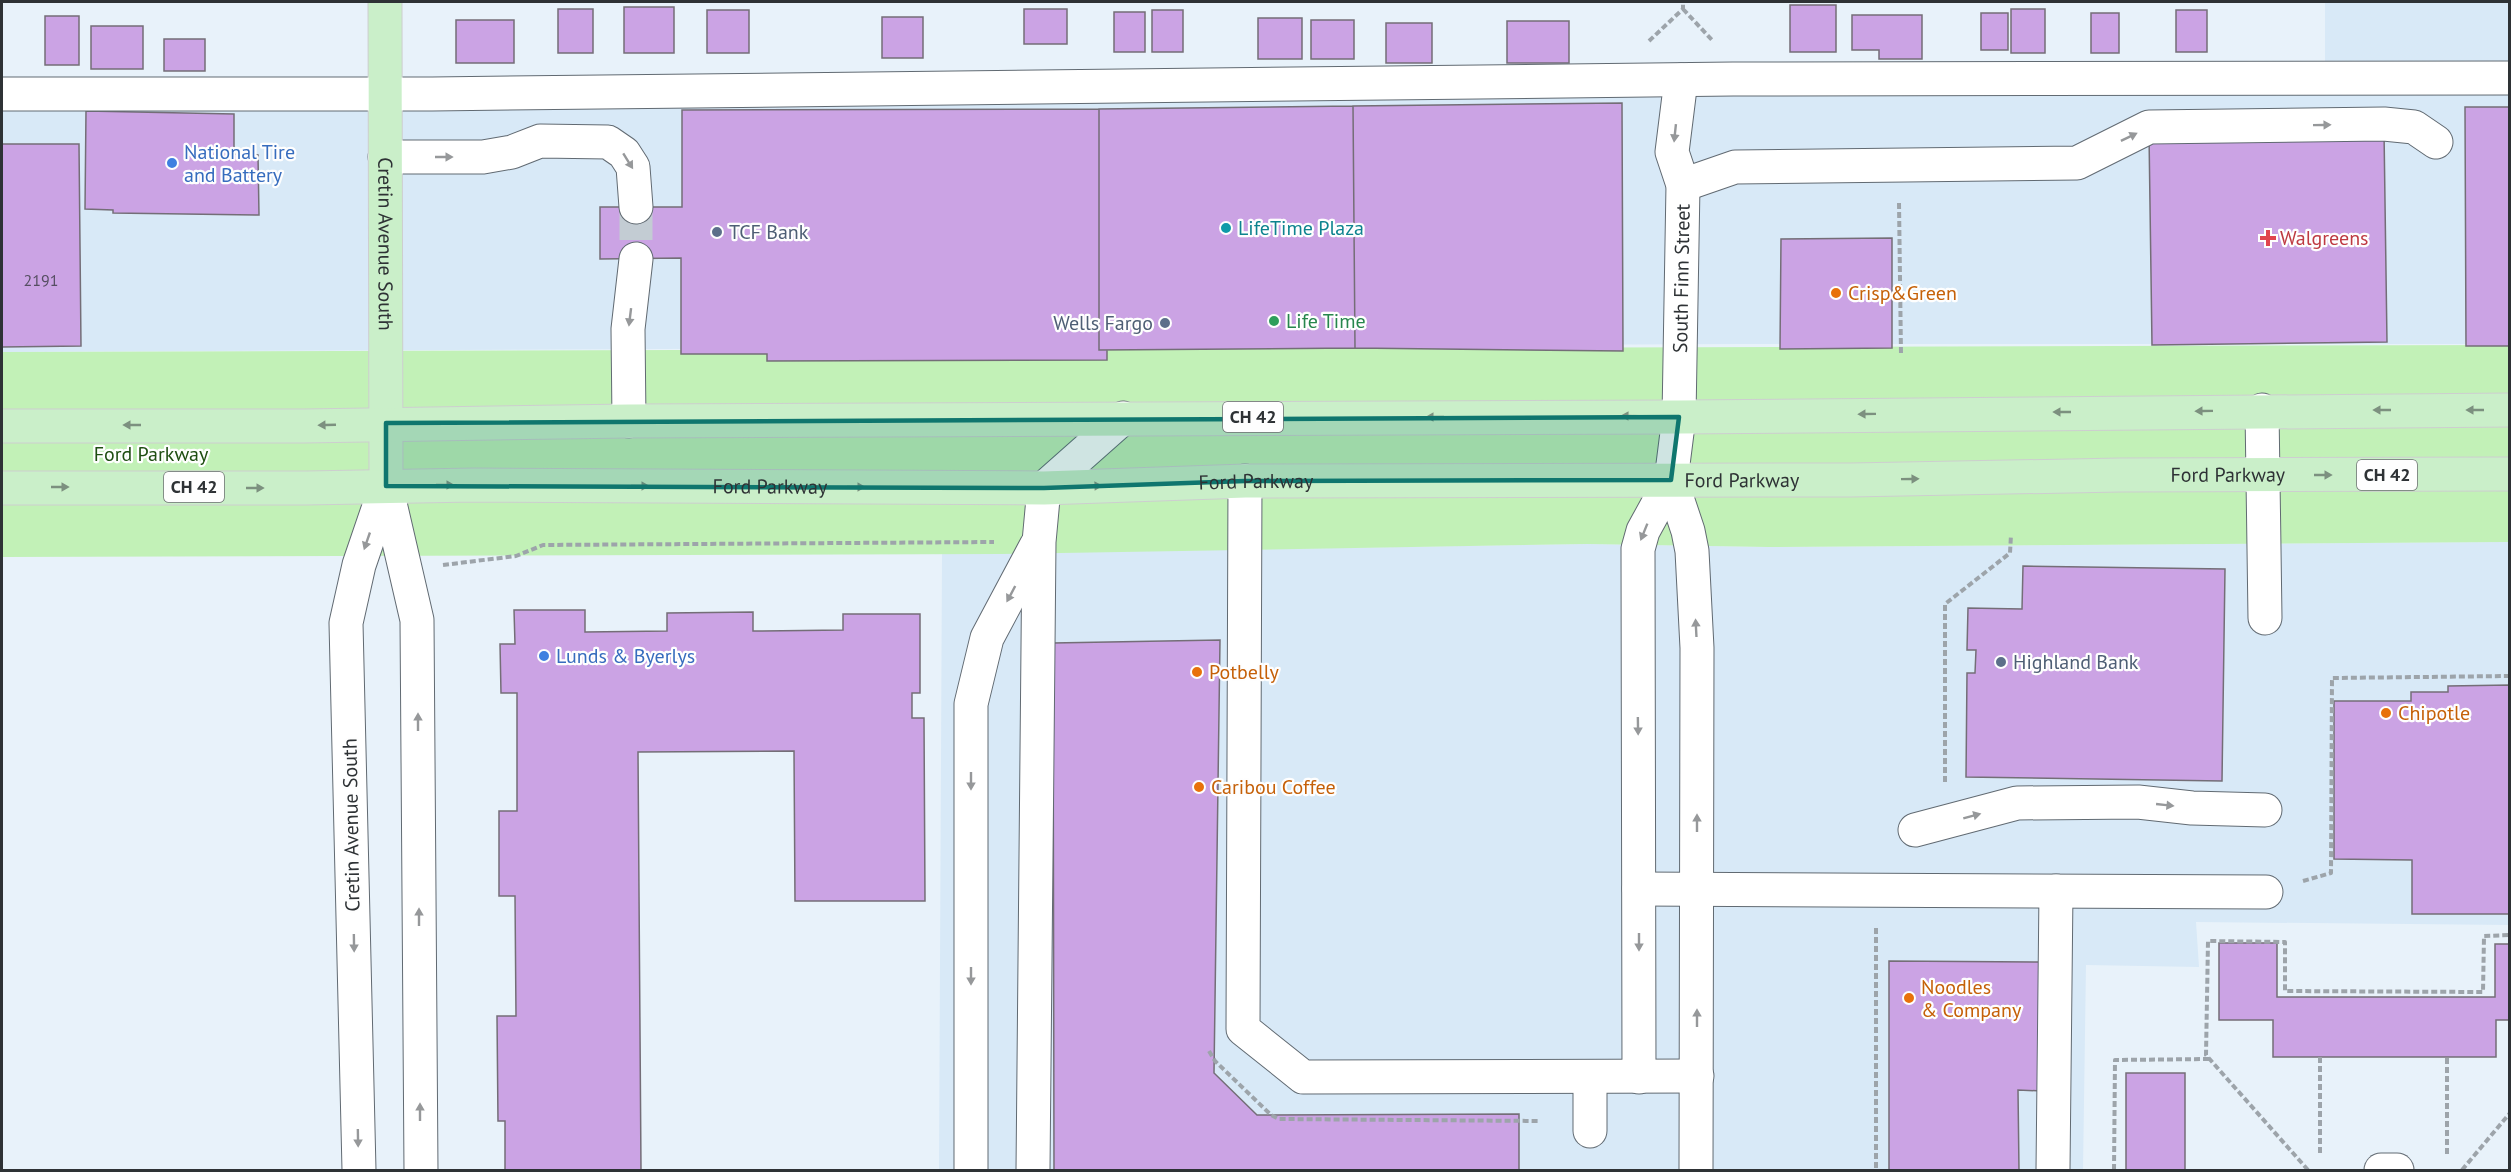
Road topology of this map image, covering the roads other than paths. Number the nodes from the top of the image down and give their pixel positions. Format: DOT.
graph roads {
  1 [pos="385,2"];
  2 [pos="2510,78"];
  3 [pos="1680,80"];
  4 [pos="2,94"];
  5 [pos="385,94"];
  6 [pos="2436,142"];
  7 [pos="385,157"];
  8 [pos="1683,185"];
  9 [pos="636,207"];
  10 [pos="636,259"];
  11 [pos="2262,410"];
  12 [pos="2510,410"];
  13 [pos="1123,417"];
  14 [pos="1679,417"];
  15 [pos="629,421"];
  16 [pos="386,423"];
  17 [pos="2,426"];
  18 [pos="2510,474"];
  19 [pos="2265,476"];
  20 [pos="1671,480"];
  21 [pos="1245,481"];
  22 [pos="386,486"];
  23 [pos="2,488"];
  24 [pos="1044,488"];
  25 [pos="1039,542"];
  26 [pos="2265,618"];
  27 [pos="2265,810"];
  28 [pos="1930,826"];
  29 [pos="1639,889"];
  30 [pos="1696,889"];
  31 [pos="2056,891"];
  32 [pos="2266,892"];
  33 [pos="1697,1076"];
  34 [pos="1590,1077"];
  35 [pos="1639,1077"];
  36 [pos="1590,1131"];
  37 [pos="359,1170"];
  38 [pos="421,1170"];
  39 [pos="971,1170"];
  40 [pos="1033,1170"];
  41 [pos="1696,1170"];
  42 [pos="2053,1170"];
  43 [pos="2381,1170"];
  44 [pos="2397,1170"];
  1 -- 5 [label="main road, Cretin Avenue South"];
  2 -- 3 [label="street"];
  3 -- 5 [label="street"];
  3 -- 8 [label="street, South Finn Street, one-way"];
  4 -- 5 [label="street"];
  5 -- 7 [label="main road, Cretin Avenue South"];
  8 -- 6 [label="street, one-way"];
  7 -- 9 [label="street, one-way"];
  7 -- 16 [label="main road, Cretin Avenue South"];
  8 -- 14 [label="street, South Finn Street"];
  10 -- 15 [label="street, one-way"];
  12 -- 11 [label="main road, CH 42, one-way"];
  11 -- 14 [label="main road, CH 42, one-way"];
  11 -- 19 [label="street"];
  14 -- 13 [label="main road, CH 42, one-way"];
  13 -- 15 [label="main road, CH 42"];
  13 -- 24 [label="street"];
  14 -- 20 [label="street, South Finn Street"];
  15 -- 16 [label="main road, CH 42"];
  16 -- 17 [label="main road, CH 42, one-way"];
  16 -- 22 [label="main road, Cretin Avenue South"];
  19 -- 18 [label="main road, Ford Parkway / CH 42, one-way"];
  20 -- 19 [label="main road, Ford Parkway / CH 42, one-way"];
  19 -- 26 [label="street"];
  20 -- 21 [label="main road, Ford Parkway / CH 42"];
  20 -- 29 [label="street, one-way"];
  30 -- 20 [label="street, one-way"];
  24 -- 21 [label="main road, Ford Parkway / CH 42, one-way"];
  21 -- 34 [label="street"];
  23 -- 22 [label="main road, Ford Parkway / CH 42, one-way"];
  22 -- 24 [label="main road, Ford Parkway / CH 42, one-way"];
  22 -- 37 [label="street, Cretin Avenue South, one-way"];
  38 -- 22 [label="street, Cretin Avenue South, one-way"];
  24 -- 25 [label="street"];
  25 -- 39 [label="street, one-way"];
  25 -- 40 [label="street"];
  28 -- 27 [label="street, one-way"];
  29 -- 30 [label="street"];
  29 -- 35 [label="street, one-way"];
  30 -- 31 [label="street"];
  33 -- 30 [label="street, one-way"];
  31 -- 32 [label="street"];
  31 -- 42 [label="street"];
  33 -- 35 [label="street"];
  33 -- 41 [label="street"];
  34 -- 35 [label="street"];
  34 -- 36 [label="street"];
  43 -- 44 [label="street"];
}
